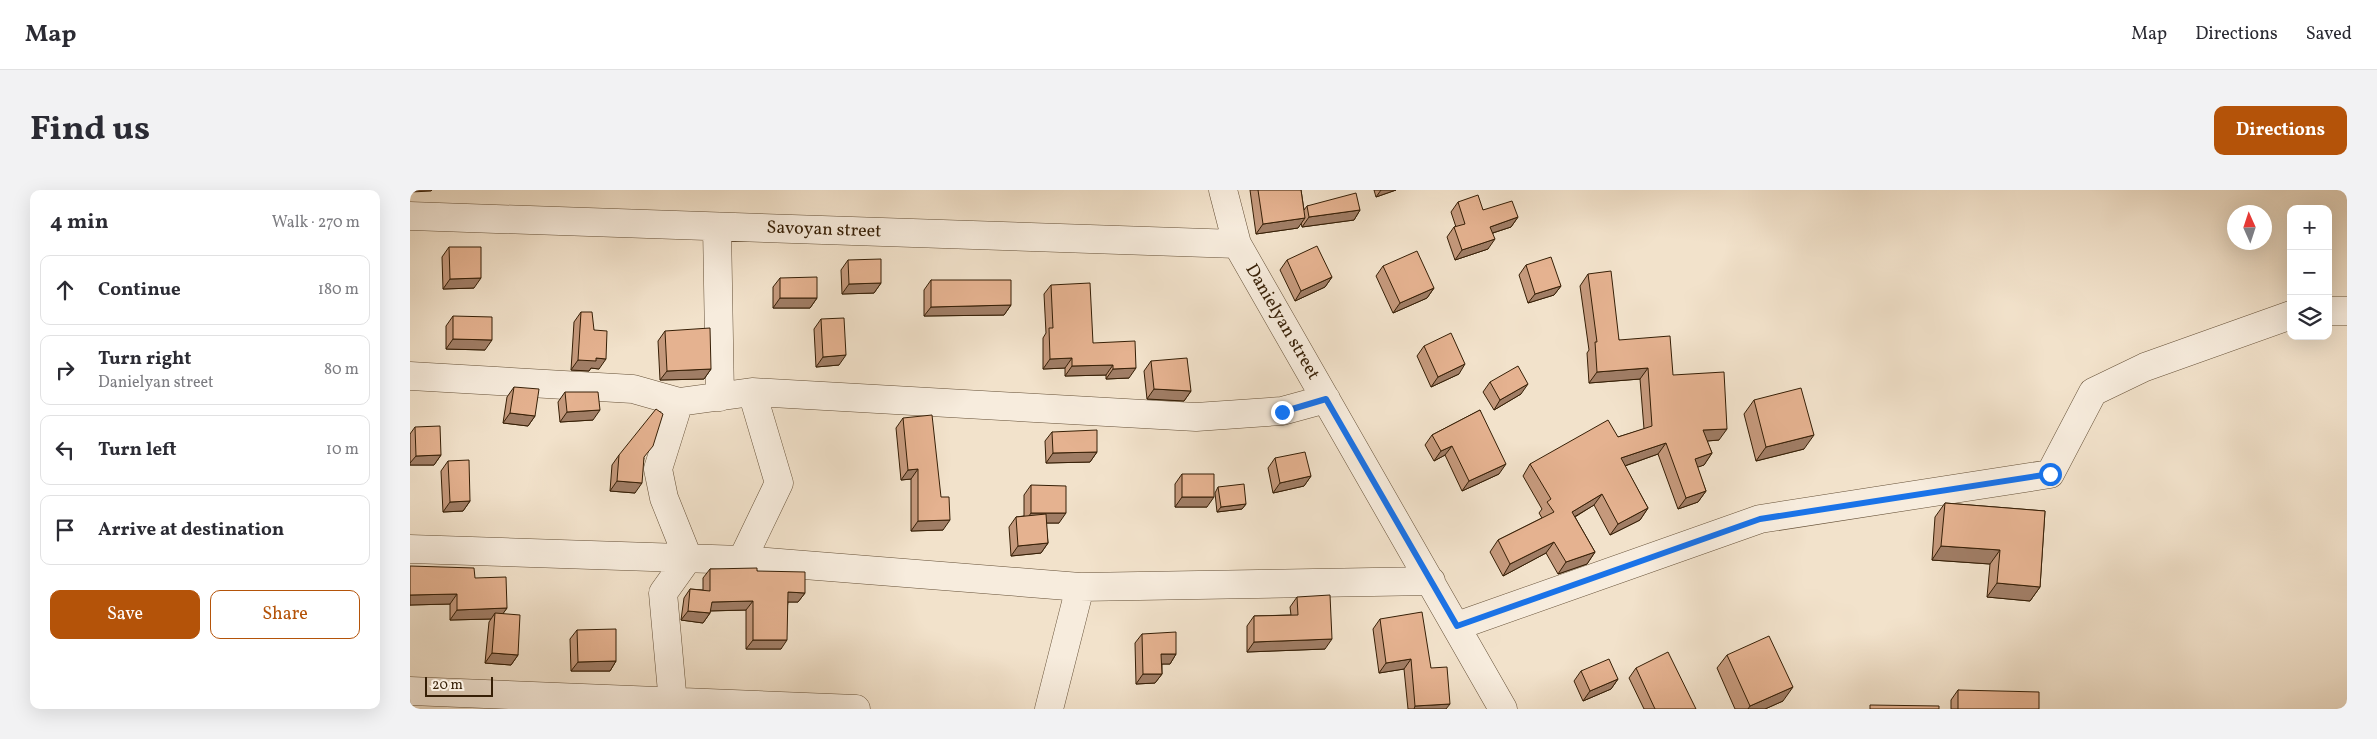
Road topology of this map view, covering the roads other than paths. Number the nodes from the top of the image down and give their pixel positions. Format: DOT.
graph roads {
  1 [pos="1223,190"];
  2 [pos="410,216"];
  3 [pos="717,226"];
  4 [pos="1237,244"];
  5 [pos="2332,311"];
  6 [pos="2347,311"];
  7 [pos="2287,316"];
  8 [pos="410,376"];
  9 [pos="752,392"];
  10 [pos="720,396"];
  11 [pos="1326,399"];
  12 [pos="678,402"];
  13 [pos="410,550"];
  14 [pos="688,558"];
  15 [pos="742,560"];
  16 [pos="1431,580"];
  17 [pos="1080,587"];
  18 [pos="1457,626"];
  19 [pos="410,691"];
  20 [pos="690,705"];
  21 [pos="856,709"];
  22 [pos="1049,709"];
  23 [pos="1503,709"];
  1 -- 4 [label="street, Danielyan street"];
  2 -- 3 [label="street, Savoyan street"];
  3 -- 4 [label="street, Savoyan street"];
  3 -- 10 [label="street"];
  4 -- 11 [label="street, Danielyan street"];
  5 -- 6 [label="street"];
  7 -- 18 [label="street"];
  8 -- 12 [label="street"];
  9 -- 10 [label="street"];
  9 -- 11 [label="street"];
  9 -- 15 [label="street"];
  10 -- 12 [label="street"];
  11 -- 16 [label="street, Danielyan street"];
  12 -- 14 [label="street"];
  13 -- 14 [label="street"];
  14 -- 15 [label="street"];
  14 -- 20 [label="street"];
  15 -- 17 [label="street"];
  16 -- 17 [label="street"];
  16 -- 18 [label="street, Danielyan street"];
  17 -- 22 [label="street"];
  18 -- 23 [label="street, Danielyan street"];
  19 -- 20 [label="street"];
  20 -- 21 [label="street"];
}
